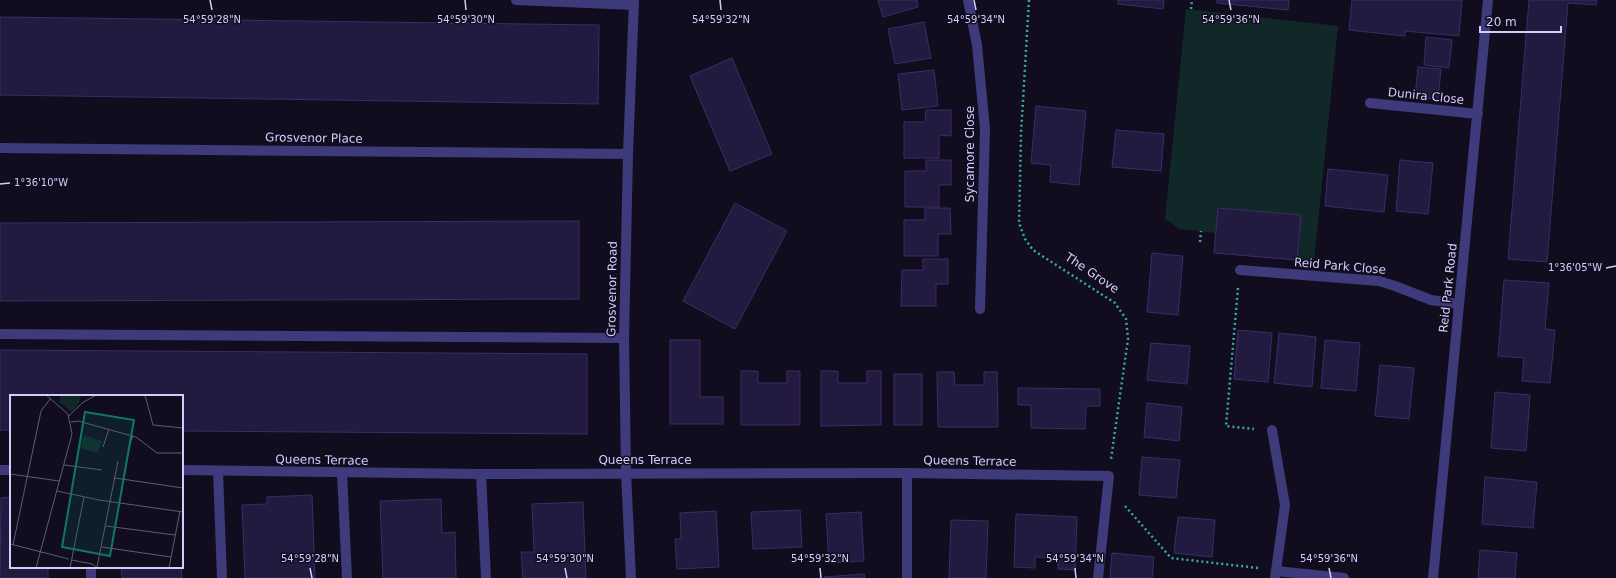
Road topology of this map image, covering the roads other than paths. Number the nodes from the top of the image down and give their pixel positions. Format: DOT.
graph roads {
  1 [pos="516,0"];
  2 [pos="968,0"];
  3 [pos="1488,0"];
  4 [pos="634,3"];
  5 [pos="1370,103"];
  6 [pos="1478,114"];
  7 [pos="0,148"];
  8 [pos="628,154"];
  9 [pos="1240,270"];
  10 [pos="1459,304"];
  11 [pos="980,309"];
  12 [pos="0,334"];
  13 [pos="624,338"];
  14 [pos="1272,430"];
  15 [pos="183,470"];
  16 [pos="218,471"];
  17 [pos="342,473"];
  18 [pos="626,473"];
  19 [pos="907,473"];
  20 [pos="482,474"];
  21 [pos="1276,574"];
  22 [pos="222,578"];
  23 [pos="347,578"];
  24 [pos="486,578"];
  25 [pos="631,578"];
  26 [pos="907,578"];
  27 [pos="1098,578"];
  28 [pos="1344,578"];
  29 [pos="1433,578"];
  1 -- 4 [label="street"];
  2 -- 11 [label="street, Sycamore Close"];
  3 -- 6 [label="street, Reid Park Road"];
  4 -- 8 [label="street, Grosvenor Road"];
  5 -- 6 [label="street, Dunira Close"];
  6 -- 10 [label="street, Reid Park Road"];
  7 -- 8 [label="street, Grosvenor Place"];
  8 -- 13 [label="street, Grosvenor Road"];
  9 -- 10 [label="street, Reid Park Close"];
  10 -- 29 [label="street, Reid Park Road"];
  12 -- 13 [label="street"];
  13 -- 18 [label="street, Grosvenor Road"];
  14 -- 21 [label="street"];
  15 -- 16 [label="street, Queens Terrace"];
  16 -- 17 [label="street, Queens Terrace"];
  16 -- 22 [label="street"];
  17 -- 20 [label="street, Queens Terrace"];
  17 -- 23 [label="street"];
  18 -- 19 [label="street, Queens Terrace"];
  18 -- 20 [label="street, Queens Terrace"];
  18 -- 25 [label="street, Grosvenor Road"];
  19 -- 26 [label="street"];
  19 -- 27 [label="street, Queens Terrace"];
  20 -- 24 [label="street"];
  21 -- 28 [label="street"];
}
